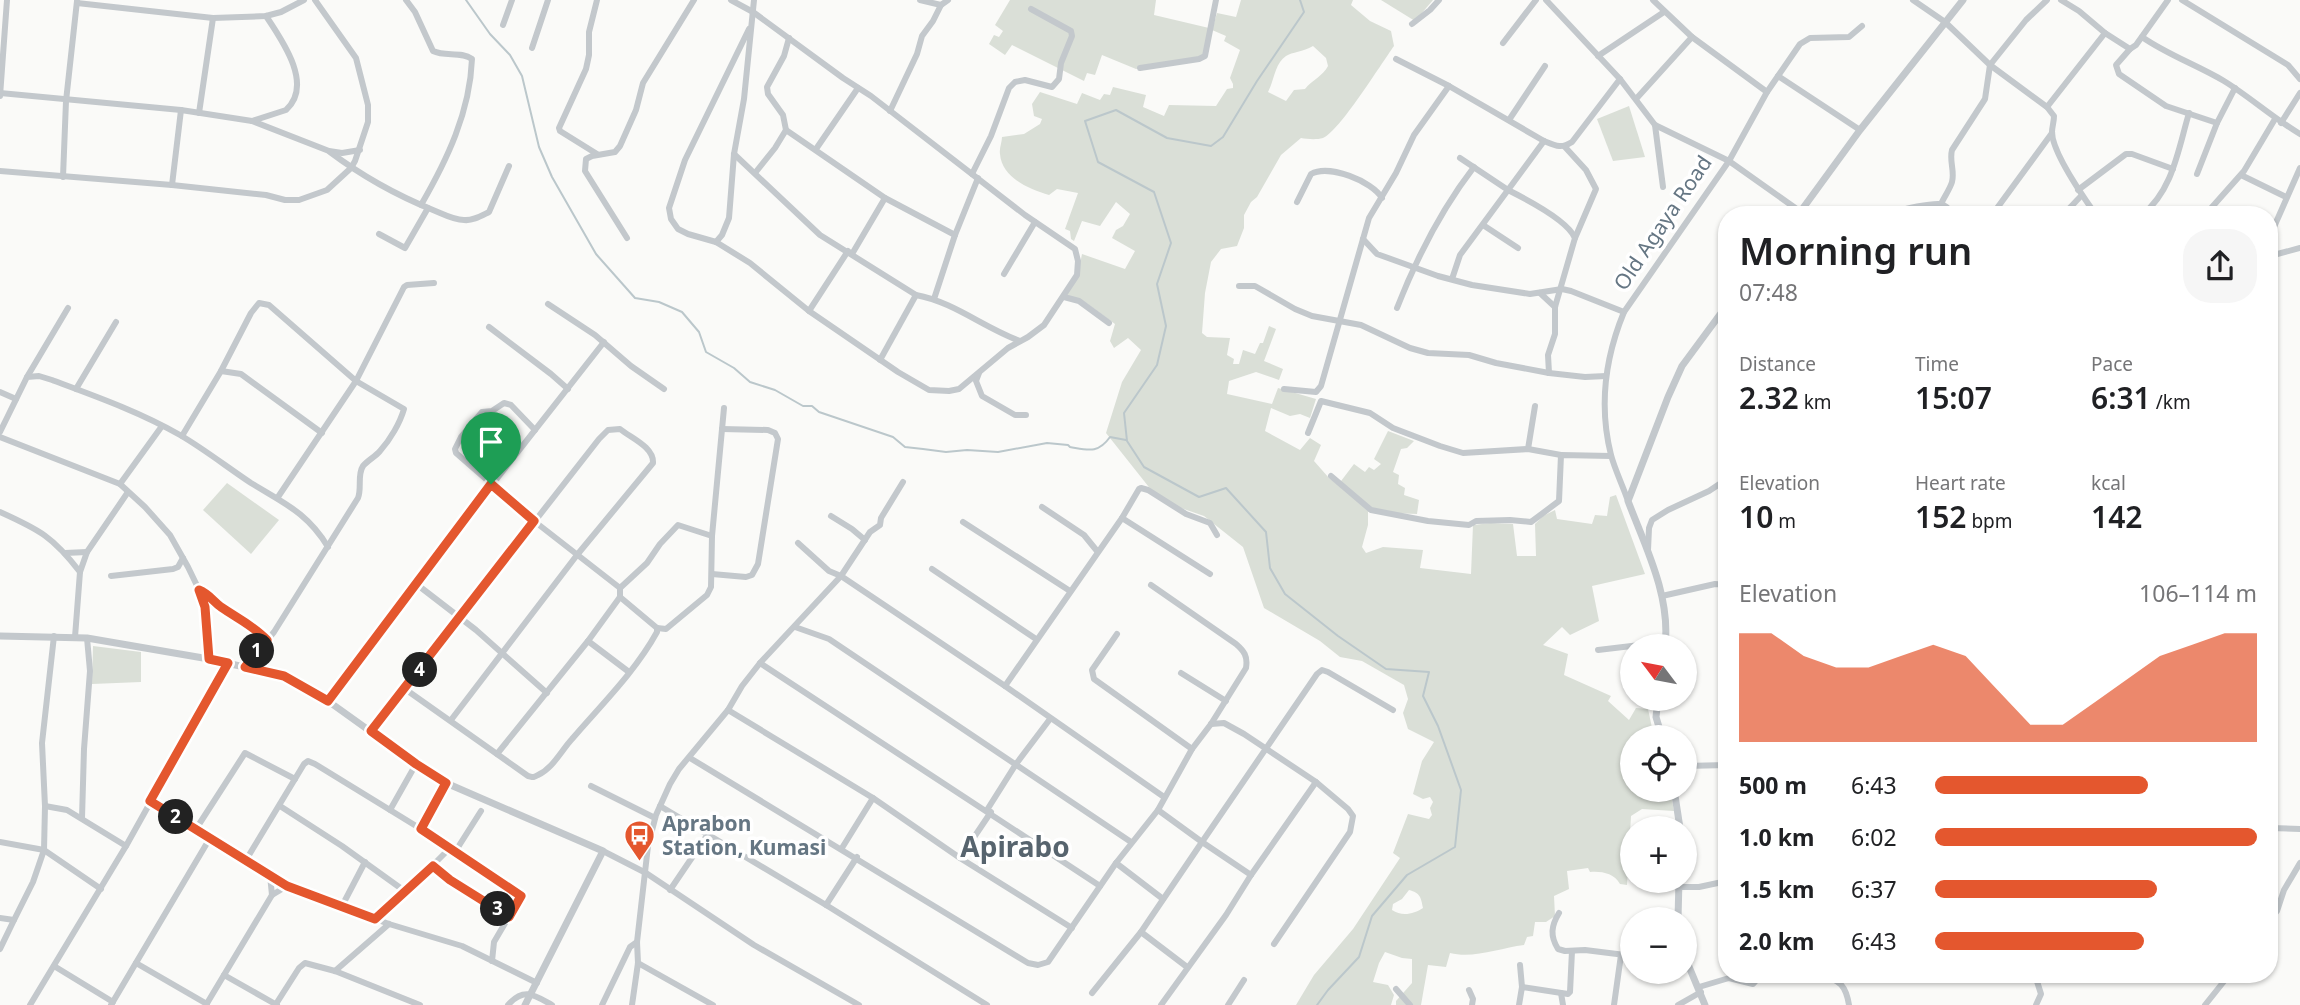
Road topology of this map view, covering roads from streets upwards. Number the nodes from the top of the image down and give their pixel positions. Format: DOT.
graph roads {
  1 [pos="7,0"];
  2 [pos="304,0"];
  3 [pos="315,0"];
  4 [pos="406,0"];
  5 [pos="512,0"];
  6 [pos="548,0"];
  7 [pos="597,0"];
  8 [pos="694,0"];
  9 [pos="731,0"];
  10 [pos="754,0"];
  11 [pos="920,0"];
  12 [pos="948,0"];
  13 [pos="1216,0"];
  14 [pos="1439,0"];
  15 [pos="1536,0"];
  16 [pos="1546,0"];
  17 [pos="1653,0"];
  18 [pos="1913,0"];
  19 [pos="1963,0"];
  20 [pos="2047,0"];
  21 [pos="2061,0"];
  22 [pos="2168,0"];
  23 [pos="2182,0"];
  24 [pos="77,2"];
  25 [pos="941,5"];
  26 [pos="1031,9"];
  27 [pos="753,12"];
  28 [pos="1664,12"];
  29 [pos="267,16"];
  30 [pos="213,18"];
  31 [pos="1945,22"];
  32 [pos="1412,24"];
  33 [pos="503,25"];
  34 [pos="1862,26"];
  35 [pos="749,29"];
  36 [pos="2105,33"];
  37 [pos="1692,37"];
  38 [pos="2142,37"];
  39 [pos="789,38"];
  40 [pos="1503,43"];
  41 [pos="532,48"];
  42 [pos="2130,49"];
  43 [pos="1598,56"];
  44 [pos="1396,59"];
  45 [pos="1990,65"];
  46 [pos="1545,66"];
  47 [pos="1140,68"];
  48 [pos="1778,76"];
  49 [pos="1620,79"];
  50 [pos="2300,79"];
  51 [pos="1449,86"];
  52 [pos="858,88"];
  53 [pos="2235,88"];
  54 [pos="1767,92"];
  55 [pos="2300,93"];
  56 [pos="0,94"];
  57 [pos="1636,99"];
  58 [pos="66,101"];
  59 [pos="2047,107"];
  60 [pos="181,110"];
  61 [pos="890,111"];
  62 [pos="199,113"];
  63 [pos="2189,113"];
  64 [pos="1509,120"];
  65 [pos="252,121"];
  66 [pos="2278,121"];
  67 [pos="2217,123"];
  68 [pos="1655,125"];
  69 [pos="786,130"];
  70 [pos="1860,130"];
  71 [pos="2052,133"];
  72 [pos="2300,134"];
  73 [pos="1544,141"];
  74 [pos="1565,147"];
  75 [pos="816,149"];
  76 [pos="360,150"];
  77 [pos="330,151"];
  78 [pos="734,153"];
  79 [pos="597,154"];
  80 [pos="1460,158"];
  81 [pos="1729,161"];
  82 [pos="509,166"];
  83 [pos="1474,167"];
  84 [pos="351,168"];
  85 [pos="2300,168"];
  86 [pos="2173,169"];
  87 [pos="0,171"];
  88 [pos="755,173"];
  89 [pos="2197,174"];
  90 [pos="2241,175"];
  91 [pos="975,176"];
  92 [pos="63,177"];
  93 [pos="172,185"];
  94 [pos="1663,187"];
  95 [pos="1508,190"];
  96 [pos="2080,193"];
  97 [pos="2286,197"];
  98 [pos="885,198"];
  99 [pos="1382,198"];
  100 [pos="1297,202"];
  101 [pos="1941,204"];
  102 [pos="424,206"];
  103 [pos="1790,206"];
  104 [pos="1805,206"];
  105 [pos="1926,206"];
  106 [pos="1944,206"];
  107 [pos="1999,206"];
  108 [pos="2070,206"];
  109 [pos="2089,206"];
  110 [pos="2151,206"];
  111 [pos="2213,206"];
  112 [pos="2278,216"];
  113 [pos="1035,222"];
  114 [pos="1483,225"];
  115 [pos="379,234"];
  116 [pos="955,235"];
  117 [pos="626,238"];
  118 [pos="1575,238"];
  119 [pos="1363,239"];
  120 [pos="716,242"];
  121 [pos="1518,248"];
  122 [pos="2300,248"];
  123 [pos="850,253"];
  124 [pos="1377,254"];
  125 [pos="2278,254"];
  126 [pos="1359,256"];
  127 [pos="1413,266"];
  128 [pos="1004,274"];
  129 [pos="1452,279"];
  130 [pos="434,283"];
  131 [pos="1239,286"];
  132 [pos="1562,289"];
  133 [pos="1541,293"];
  134 [pos="916,295"];
  135 [pos="1064,297"];
  136 [pos="934,299"];
  137 [pos="548,304"];
  138 [pos="1555,307"];
  139 [pos="68,308"];
  140 [pos="1396,308"];
  141 [pos="809,310"];
  142 [pos="1624,312"];
  143 [pos="1718,317"];
  144 [pos="1339,320"];
  145 [pos="116,322"];
  146 [pos="1109,323"];
  147 [pos="489,327"];
  148 [pos="999,333"];
  149 [pos="1020,341"];
  150 [pos="604,342"];
  151 [pos="1008,348"];
  152 [pos="880,360"];
  153 [pos="221,371"];
  154 [pos="979,371"];
  155 [pos="1549,373"];
  156 [pos="1606,376"];
  157 [pos="27,377"];
  158 [pos="356,381"];
  159 [pos="76,389"];
  160 [pos="568,389"];
  161 [pos="664,389"];
  162 [pos="1284,389"];
  163 [pos="0,392"];
  164 [pos="1316,392"];
  165 [pos="16,399"];
  166 [pos="1321,401"];
  167 [pos="1535,406"];
  168 [pos="724,408"];
  169 [pos="1026,415"];
  170 [pos="162,426"];
  171 [pos="722,429"];
  172 [pos="535,430"];
  173 [pos="322,433"];
  174 [pos="1308,433"];
  175 [pos="0,435"];
  176 [pos="182,436"];
  177 [pos="1528,449"];
  178 [pos="1561,455"];
  179 [pos="1611,456"];
  180 [pos="1331,475"];
  181 [pos="903,482"];
  182 [pos="120,484"];
  183 [pos="491,484"];
  184 [pos="1718,485"];
  185 [pos="128,492"];
  186 [pos="278,497"];
  187 [pos="1628,500"];
  188 [pos="1042,507"];
  189 [pos="0,512"];
  190 [pos="831,516"];
  191 [pos="1122,518"];
  192 [pos="534,521"];
  193 [pos="963,522"];
  194 [pos="1217,535"];
  195 [pos="334,536"];
  196 [pos="712,536"];
  197 [pos="322,538"];
  198 [pos="865,540"];
  199 [pos="798,543"];
  200 [pos="328,547"];
  201 [pos="1097,551"];
  202 [pos="87,552"];
  203 [pos="65,553"];
  204 [pos="1648,553"];
  205 [pos="577,555"];
  206 [pos="183,558"];
  207 [pos="932,569"];
  208 [pos="80,572"];
  209 [pos="712,574"];
  210 [pos="1210,574"];
  211 [pos="111,576"];
  212 [pos="841,576"];
  213 [pos="415,583"];
  214 [pos="1718,584"];
  215 [pos="1152,585"];
  216 [pos="620,588"];
  217 [pos="199,590"];
  218 [pos="1070,591"];
  219 [pos="1662,596"];
  220 [pos="620,597"];
  221 [pos="460,618"];
  222 [pos="795,627"];
  223 [pos="657,628"];
  224 [pos="1117,634"];
  225 [pos="1666,634"];
  226 [pos="0,636"];
  227 [pos="54,636"];
  228 [pos="75,637"];
  229 [pos="88,638"];
  230 [pos="1036,639"];
  231 [pos="267,640"];
  232 [pos="587,641"];
  233 [pos="1620,648"];
  234 [pos="1598,650"];
  235 [pos="503,653"];
  236 [pos="209,659"];
  237 [pos="228,663"];
  238 [pos="760,663"];
  239 [pos="245,667"];
  240 [pos="629,672"];
  241 [pos="1181,673"];
  242 [pos="1005,686"];
  243 [pos="405,689"];
  244 [pos="547,693"];
  245 [pos="328,701"];
  246 [pos="1226,701"];
  247 [pos="728,710"];
  248 [pos="1393,710"];
  249 [pos="1050,719"];
  250 [pos="451,720"];
  251 [pos="1211,724"];
  252 [pos="371,731"];
  253 [pos="1192,749"];
  254 [pos="1266,749"];
  255 [pos="497,754"];
  256 [pos="690,758"];
  257 [pos="416,764"];
  258 [pos="1016,764"];
  259 [pos="1718,765"];
  260 [pos="1697,766"];
  261 [pos="295,779"];
  262 [pos="1316,782"];
  263 [pos="446,783"];
  264 [pos="591,786"];
  265 [pos="1164,797"];
  266 [pos="873,798"];
  267 [pos="150,801"];
  268 [pos="45,806"];
  269 [pos="280,806"];
  270 [pos="660,806"];
  271 [pos="390,810"];
  272 [pos="1158,810"];
  273 [pos="481,811"];
  274 [pos="989,811"];
  275 [pos="82,818"];
  276 [pos="655,818"];
  277 [pos="2278,828"];
  278 [pos="421,829"];
  279 [pos="2300,829"];
  280 [pos="196,830"];
  281 [pos="708,834"];
  282 [pos="209,838"];
  283 [pos="0,842"];
  284 [pos="1131,842"];
  285 [pos="1202,842"];
  286 [pos="125,846"];
  287 [pos="842,848"];
  288 [pos="44,850"];
  289 [pos="453,850"];
  290 [pos="603,851"];
  291 [pos="857,857"];
  292 [pos="960,858"];
  293 [pos="246,860"];
  294 [pos="365,862"];
  295 [pos="1116,863"];
  296 [pos="2300,863"];
  297 [pos="433,866"];
  298 [pos="646,873"];
  299 [pos="270,875"];
  300 [pos="1251,875"];
  301 [pos="1718,883"];
  302 [pos="287,886"];
  303 [pos="1100,886"];
  304 [pos="1697,887"];
  305 [pos="101,888"];
  306 [pos="670,890"];
  307 [pos="406,892"];
  308 [pos="272,895"];
  309 [pos="1163,900"];
  310 [pos="826,905"];
  311 [pos="342,906"];
  312 [pos="2278,908"];
  313 [pos="1559,913"];
  314 [pos="509,917"];
  315 [pos="0,918"];
  316 [pos="375,919"];
  317 [pos="15,920"];
  318 [pos="389,924"];
  319 [pos="1072,928"];
  320 [pos="1141,932"];
  321 [pos="637,942"];
  322 [pos="1274,944"];
  323 [pos="0,949"];
  324 [pos="1572,951"];
  325 [pos="1620,955"];
  326 [pos="492,961"];
  327 [pos="136,962"];
  328 [pos="1620,962"];
  329 [pos="638,963"];
  330 [pos="1520,965"];
  331 [pos="54,966"];
  332 [pos="1187,967"];
  333 [pos="335,971"];
  334 [pos="224,975"];
  335 [pos="1244,981"];
  336 [pos="1718,982"];
  337 [pos="537,983"];
  338 [pos="1697,983"];
  339 [pos="1841,983"];
  340 [pos="2038,983"];
  341 [pos="2222,983"];
  342 [pos="1522,987"];
  343 [pos="1396,989"];
  344 [pos="1700,989"];
  345 [pos="1469,990"];
  346 [pos="1092,993"];
  347 [pos="1561,993"];
  348 [pos="531,994"];
  349 [pos="112,1003"];
  350 [pos="207,1004"];
  351 [pos="30,1005"];
  352 [pos="276,1005"];
  353 [pos="420,1005"];
  354 [pos="508,1005"];
  355 [pos="526,1005"];
  356 [pos="552,1005"];
  357 [pos="602,1005"];
  358 [pos="632,1005"];
  359 [pos="713,1005"];
  360 [pos="859,1005"];
  361 [pos="987,1005"];
  362 [pos="1161,1005"];
  363 [pos="1228,1005"];
  364 [pos="1410,1005"];
  365 [pos="1472,1005"];
  366 [pos="1519,1005"];
  367 [pos="1563,1005"];
  368 [pos="1614,1005"];
  369 [pos="1678,1005"];
  370 [pos="1705,1005"];
  371 [pos="1849,1005"];
  372 [pos="2036,1005"];
  373 [pos="2204,1005"];
  1 -- 56 [label="street"];
  2 -- 29 [label="street"];
  3 -- 76 [label="street"];
  4 -- 102 [label="street"];
  5 -- 33 [label="street"];
  6 -- 41 [label="street"];
  7 -- 79 [label="street"];
  8 -- 79 [label="street"];
  9 -- 27 [label="street"];
  10 -- 27 [label="street"];
  11 -- 25 [label="street"];
  12 -- 25 [label="street"];
  13 -- 47 [label="street"];
  14 -- 32 [label="street"];
  15 -- 40 [label="street"];
  16 -- 43 [label="street, Old Agaya Road"];
  17 -- 28 [label="street"];
  18 -- 31 [label="street"];
  19 -- 31 [label="street"];
  20 -- 45 [label="street"];
  21 -- 36 [label="street"];
  22 -- 38 [label="street"];
  23 -- 50 [label="street"];
  24 -- 30 [label="street"];
  24 -- 58 [label="street"];
  25 -- 61 [label="street"];
  26 -- 91 [label="street"];
  27 -- 35 [label="street"];
  27 -- 39 [label="street"];
  28 -- 37 [label="street"];
  28 -- 43 [label="street"];
  29 -- 30 [label="street"];
  29 -- 65 [label="street"];
  30 -- 62 [label="street"];
  31 -- 45 [label="street"];
  31 -- 70 [label="street"];
  34 -- 48 [label="street"];
  35 -- 78 [label="street"];
  35 -- 120 [label="street"];
  36 -- 42 [label="street"];
  36 -- 59 [label="street"];
  37 -- 54 [label="street"];
  37 -- 57 [label="street"];
  38 -- 42 [label="street"];
  38 -- 53 [label="street"];
  39 -- 52 [label="street"];
  39 -- 69 [label="street"];
  42 -- 63 [label="street"];
  43 -- 49 [label="street, Old Agaya Road"];
  44 -- 51 [label="street"];
  45 -- 59 [label="street"];
  45 -- 101 [label="street"];
  46 -- 64 [label="street"];
  48 -- 54 [label="street"];
  48 -- 70 [label="street"];
  49 -- 57 [label="street, Old Agaya Road"];
  49 -- 74 [label="street"];
  51 -- 64 [label="street"];
  51 -- 99 [label="street"];
  52 -- 61 [label="street"];
  52 -- 75 [label="street"];
  53 -- 66 [label="street"];
  53 -- 67 [label="street"];
  54 -- 81 [label="street"];
  55 -- 66 [label="street"];
  56 -- 58 [label="street"];
  57 -- 68 [label="street, Old Agaya Road"];
  58 -- 60 [label="street"];
  58 -- 92 [label="street"];
  59 -- 71 [label="street"];
  60 -- 62 [label="street"];
  60 -- 93 [label="street"];
  61 -- 91 [label="street"];
  62 -- 65 [label="street"];
  63 -- 67 [label="street"];
  63 -- 86 [label="street"];
  64 -- 73 [label="street"];
  65 -- 77 [label="street"];
  66 -- 72 [label="street"];
  66 -- 90 [label="street"];
  67 -- 89 [label="street"];
  68 -- 81 [label="street, Old Agaya Road"];
  68 -- 94 [label="street"];
  69 -- 75 [label="street"];
  69 -- 88 [label="street"];
  70 -- 104 [label="street"];
  71 -- 96 [label="street"];
  71 -- 107 [label="street"];
  73 -- 74 [label="street"];
  73 -- 95 [label="street"];
  74 -- 118 [label="street"];
  75 -- 98 [label="street"];
  76 -- 77 [label="street"];
  76 -- 84 [label="street"];
  77 -- 84 [label="street"];
  78 -- 88 [label="street"];
  78 -- 120 [label="street"];
  79 -- 117 [label="street"];
  80 -- 83 [label="street"];
  81 -- 103 [label="street"];
  81 -- 142 [label="street, Old Agaya Road"];
  82 -- 102 [label="street"];
  83 -- 95 [label="street"];
  83 -- 127 [label="street"];
  84 -- 93 [label="street"];
  84 -- 102 [label="street"];
  85 -- 97 [label="street"];
  86 -- 96 [label="street"];
  86 -- 110 [label="street"];
  87 -- 92 [label="street"];
  88 -- 123 [label="street"];
  90 -- 97 [label="street"];
  90 -- 111 [label="street"];
  91 -- 113 [label="street"];
  91 -- 116 [label="street"];
  92 -- 93 [label="street"];
  95 -- 114 [label="street"];
  95 -- 118 [label="street"];
  96 -- 108 [label="street"];
  96 -- 109 [label="street"];
  97 -- 112 [label="street"];
  98 -- 116 [label="street"];
  98 -- 123 [label="street"];
  99 -- 100 [label="street"];
  99 -- 119 [label="street"];
  101 -- 105 [label="street"];
  101 -- 106 [label="street"];
  102 -- 115 [label="street"];
  113 -- 128 [label="street"];
  113 -- 135 [label="street"];
  114 -- 121 [label="street"];
  114 -- 129 [label="street"];
  116 -- 136 [label="street"];
  118 -- 132 [label="street"];
  119 -- 124 [label="street"];
  119 -- 126 [label="street"];
  120 -- 141 [label="street"];
  122 -- 125 [label="street"];
  123 -- 134 [label="street"];
  123 -- 141 [label="street"];
  124 -- 126 [label="street"];
  124 -- 127 [label="street"];
  126 -- 144 [label="street"];
  127 -- 129 [label="street"];
  127 -- 140 [label="street"];
  129 -- 133 [label="street"];
  130 -- 158 [label="street"];
  131 -- 144 [label="street"];
  132 -- 133 [label="street"];
  132 -- 138 [label="street"];
  132 -- 142 [label="street"];
  133 -- 138 [label="street"];
  134 -- 136 [label="street"];
  134 -- 152 [label="street"];
  135 -- 146 [label="street"];
  135 -- 149 [label="street"];
  136 -- 148 [label="street"];
  137 -- 150 [label="street"];
  138 -- 155 [label="street"];
  139 -- 157 [label="street"];
  141 -- 152 [label="street"];
  142 -- 156 [label="street, Old Agaya Road"];
  143 -- 187 [label="street"];
  144 -- 155 [label="street"];
  144 -- 164 [label="street"];
  145 -- 159 [label="street"];
  147 -- 160 [label="street"];
  148 -- 149 [label="street"];
  148 -- 151 [label="street"];
  149 -- 151 [label="street"];
  150 -- 160 [label="street"];
  150 -- 161 [label="street"];
  151 -- 154 [label="street"];
  152 -- 154 [label="street"];
  153 -- 158 [label="street"];
  153 -- 173 [label="street"];
  153 -- 176 [label="street"];
  154 -- 169 [label="street"];
  155 -- 156 [label="street"];
  156 -- 179 [label="street, Old Agaya Road"];
  157 -- 159 [label="street"];
  157 -- 165 [label="street"];
  158 -- 173 [label="street"];
  158 -- 195 [label="street"];
  159 -- 170 [label="street"];
  160 -- 172 [label="street"];
  162 -- 164 [label="street"];
  163 -- 165 [label="street"];
  164 -- 166 [label="street"];
  165 -- 175 [label="street"];
  166 -- 174 [label="street"];
  166 -- 177 [label="street"];
  167 -- 177 [label="street"];
  168 -- 171 [label="street"];
  170 -- 176 [label="street"];
  170 -- 182 [label="street"];
  171 -- 196 [label="street"];
  171 -- 209 [label="street"];
  172 -- 183 [label="street"];
  172 -- 183 [label="street"];
  173 -- 186 [label="street"];
  175 -- 182 [label="street"];
  176 -- 186 [label="street"];
  177 -- 178 [label="street"];
  178 -- 179 [label="street"];
  178 -- 180 [label="street"];
  179 -- 187 [label="street, Old Agaya Road"];
  181 -- 198 [label="street"];
  182 -- 185 [label="street"];
  183 -- 192 [label="street"];
  183 -- 213 [label="street"];
  184 -- 204 [label="street"];
  185 -- 202 [label="street"];
  185 -- 206 [label="street"];
  186 -- 197 [label="street"];
  187 -- 204 [label="street"];
  188 -- 201 [label="street"];
  189 -- 203 [label="street"];
  190 -- 198 [label="street"];
  191 -- 194 [label="street"];
  191 -- 201 [label="street"];
  191 -- 210 [label="street"];
  192 -- 205 [label="street"];
  192 -- 205 [label="street"];
  192 -- 221 [label="street"];
  193 -- 218 [label="street"];
  195 -- 197 [label="street"];
  195 -- 200 [label="street"];
  196 -- 209 [label="street"];
  196 -- 216 [label="street"];
  197 -- 200 [label="street"];
  198 -- 212 [label="street"];
  199 -- 212 [label="street"];
  200 -- 231 [label="street"];
  201 -- 218 [label="street"];
  202 -- 203 [label="street"];
  202 -- 208 [label="street"];
  203 -- 208 [label="street"];
  204 -- 219 [label="street"];
  205 -- 216 [label="street"];
  205 -- 235 [label="street"];
  206 -- 211 [label="street"];
  206 -- 217 [label="street"];
  207 -- 230 [label="street"];
  208 -- 228 [label="street"];
  209 -- 223 [label="street"];
  212 -- 222 [label="street"];
  212 -- 242 [label="street"];
  213 -- 221 [label="street"];
  213 -- 245 [label="street"];
  214 -- 219 [label="street"];
  215 -- 246 [label="street"];
  216 -- 220 [label="street"];
  217 -- 231 [label="street"];
  217 -- 236 [label="street"];
  218 -- 230 [label="street"];
  219 -- 225 [label="street"];
  220 -- 223 [label="street"];
  220 -- 232 [label="street"];
  221 -- 235 [label="street"];
  221 -- 243 [label="street"];
  222 -- 238 [label="street"];
  222 -- 258 [label="street"];
  223 -- 240 [label="street"];
  224 -- 253 [label="street"];
  226 -- 227 [label="street"];
  227 -- 228 [label="street"];
  227 -- 268 [label="street"];
  228 -- 229 [label="street"];
  229 -- 236 [label="street"];
  229 -- 275 [label="street"];
  230 -- 242 [label="street"];
  231 -- 239 [label="street"];
  232 -- 240 [label="street"];
  232 -- 244 [label="street"];
  233 -- 234 [label="street"];
  235 -- 244 [label="street"];
  235 -- 250 [label="street"];
  236 -- 237 [label="street"];
  237 -- 239 [label="street"];
  237 -- 267 [label="street"];
  238 -- 247 [label="street"];
  238 -- 274 [label="street"];
  239 -- 245 [label="street"];
  240 -- 255 [label="street"];
  241 -- 246 [label="street"];
  242 -- 249 [label="street"];
  243 -- 250 [label="street"];
  243 -- 252 [label="street"];
  244 -- 255 [label="street"];
  245 -- 252 [label="street"];
  246 -- 251 [label="street"];
  247 -- 256 [label="street"];
  247 -- 266 [label="street"];
  248 -- 254 [label="street"];
  249 -- 258 [label="street"];
  249 -- 265 [label="street"];
  250 -- 255 [label="street"];
  251 -- 253 [label="street"];
  251 -- 254 [label="street"];
  252 -- 257 [label="street"];
  253 -- 265 [label="street"];
  254 -- 262 [label="street"];
  254 -- 285 [label="street"];
  256 -- 270 [label="street"];
  256 -- 287 [label="street"];
  257 -- 263 [label="street"];
  257 -- 271 [label="street"];
  258 -- 274 [label="street"];
  258 -- 284 [label="street"];
  259 -- 260 [label="street"];
  261 -- 269 [label="street"];
  261 -- 271 [label="street"];
  261 -- 280 [label="street"];
  262 -- 300 [label="street"];
  262 -- 322 [label="street"];
  263 -- 278 [label="street"];
  263 -- 290 [label="street"];
  264 -- 276 [label="street"];
  265 -- 272 [label="street"];
  266 -- 287 [label="street"];
  266 -- 292 [label="street"];
  267 -- 280 [label="street"];
  267 -- 286 [label="street"];
  268 -- 275 [label="street"];
  268 -- 288 [label="street"];
  269 -- 293 [label="street"];
  269 -- 294 [label="street"];
  270 -- 276 [label="street"];
  270 -- 281 [label="street"];
  271 -- 278 [label="street"];
  272 -- 284 [label="street"];
  272 -- 285 [label="street"];
  273 -- 289 [label="street"];
  274 -- 292 [label="street"];
  274 -- 303 [label="street"];
  275 -- 286 [label="street"];
  276 -- 298 [label="street"];
  277 -- 279 [label="street"];
  278 -- 289 [label="street"];
  280 -- 282 [label="street"];
  281 -- 306 [label="street"];
  281 -- 310 [label="street"];
  282 -- 293 [label="street"];
  282 -- 327 [label="street"];
  283 -- 288 [label="street"];
  284 -- 295 [label="street"];
  285 -- 300 [label="street"];
  285 -- 309 [label="street"];
  286 -- 305 [label="street"];
  287 -- 291 [label="street"];
  288 -- 305 [label="street"];
  288 -- 317 [label="street"];
  289 -- 297 [label="street"];
  289 -- 314 [label="street"];
  290 -- 298 [label="street"];
  290 -- 337 [label="street"];
  291 -- 310 [label="street"];
  291 -- 319 [label="street"];
  292 -- 319 [label="street"];
  293 -- 299 [label="street"];
  294 -- 307 [label="street"];
  294 -- 311 [label="street"];
  295 -- 303 [label="street"];
  295 -- 309 [label="street"];
  296 -- 312 [label="street"];
  297 -- 307 [label="street"];
  297 -- 314 [label="street"];
  298 -- 306 [label="street"];
  298 -- 321 [label="street"];
  299 -- 302 [label="street"];
  299 -- 308 [label="street"];
  300 -- 332 [label="street"];
  301 -- 304 [label="street"];
  302 -- 308 [label="street"];
  302 -- 311 [label="street"];
  303 -- 319 [label="street"];
  305 -- 331 [label="street"];
  306 -- 360 [label="street"];
  307 -- 316 [label="street"];
  308 -- 334 [label="street"];
  309 -- 320 [label="street"];
  310 -- 361 [label="street"];
  311 -- 316 [label="street"];
  313 -- 324 [label="street"];
  314 -- 326 [label="street"];
  315 -- 317 [label="street"];
  316 -- 318 [label="street"];
  317 -- 323 [label="street"];
  318 -- 326 [label="street"];
  318 -- 333 [label="street"];
  320 -- 332 [label="street"];
  320 -- 346 [label="street"];
  321 -- 329 [label="street"];
  321 -- 357 [label="street"];
  324 -- 325 [label="street"];
  324 -- 347 [label="street"];
  326 -- 337 [label="street"];
  327 -- 349 [label="street"];
  327 -- 350 [label="street"];
  328 -- 368 [label="street"];
  329 -- 358 [label="street"];
  329 -- 359 [label="street"];
  330 -- 342 [label="street"];
  331 -- 349 [label="street"];
  331 -- 351 [label="street"];
  332 -- 362 [label="street"];
  333 -- 352 [label="street"];
  333 -- 353 [label="street"];
  334 -- 350 [label="street"];
  334 -- 352 [label="street"];
  335 -- 363 [label="street"];
  336 -- 344 [label="street"];
  337 -- 348 [label="street"];
  338 -- 344 [label="street"];
  339 -- 371 [label="street"];
  340 -- 372 [label="street"];
  341 -- 373 [label="street"];
  342 -- 347 [label="street"];
  342 -- 366 [label="street"];
  343 -- 364 [label="street"];
  344 -- 369 [label="street"];
  344 -- 370 [label="street"];
  345 -- 365 [label="street"];
  347 -- 367 [label="street"];
  348 -- 354 [label="street"];
  348 -- 355 [label="street"];
  348 -- 356 [label="street"];
}
